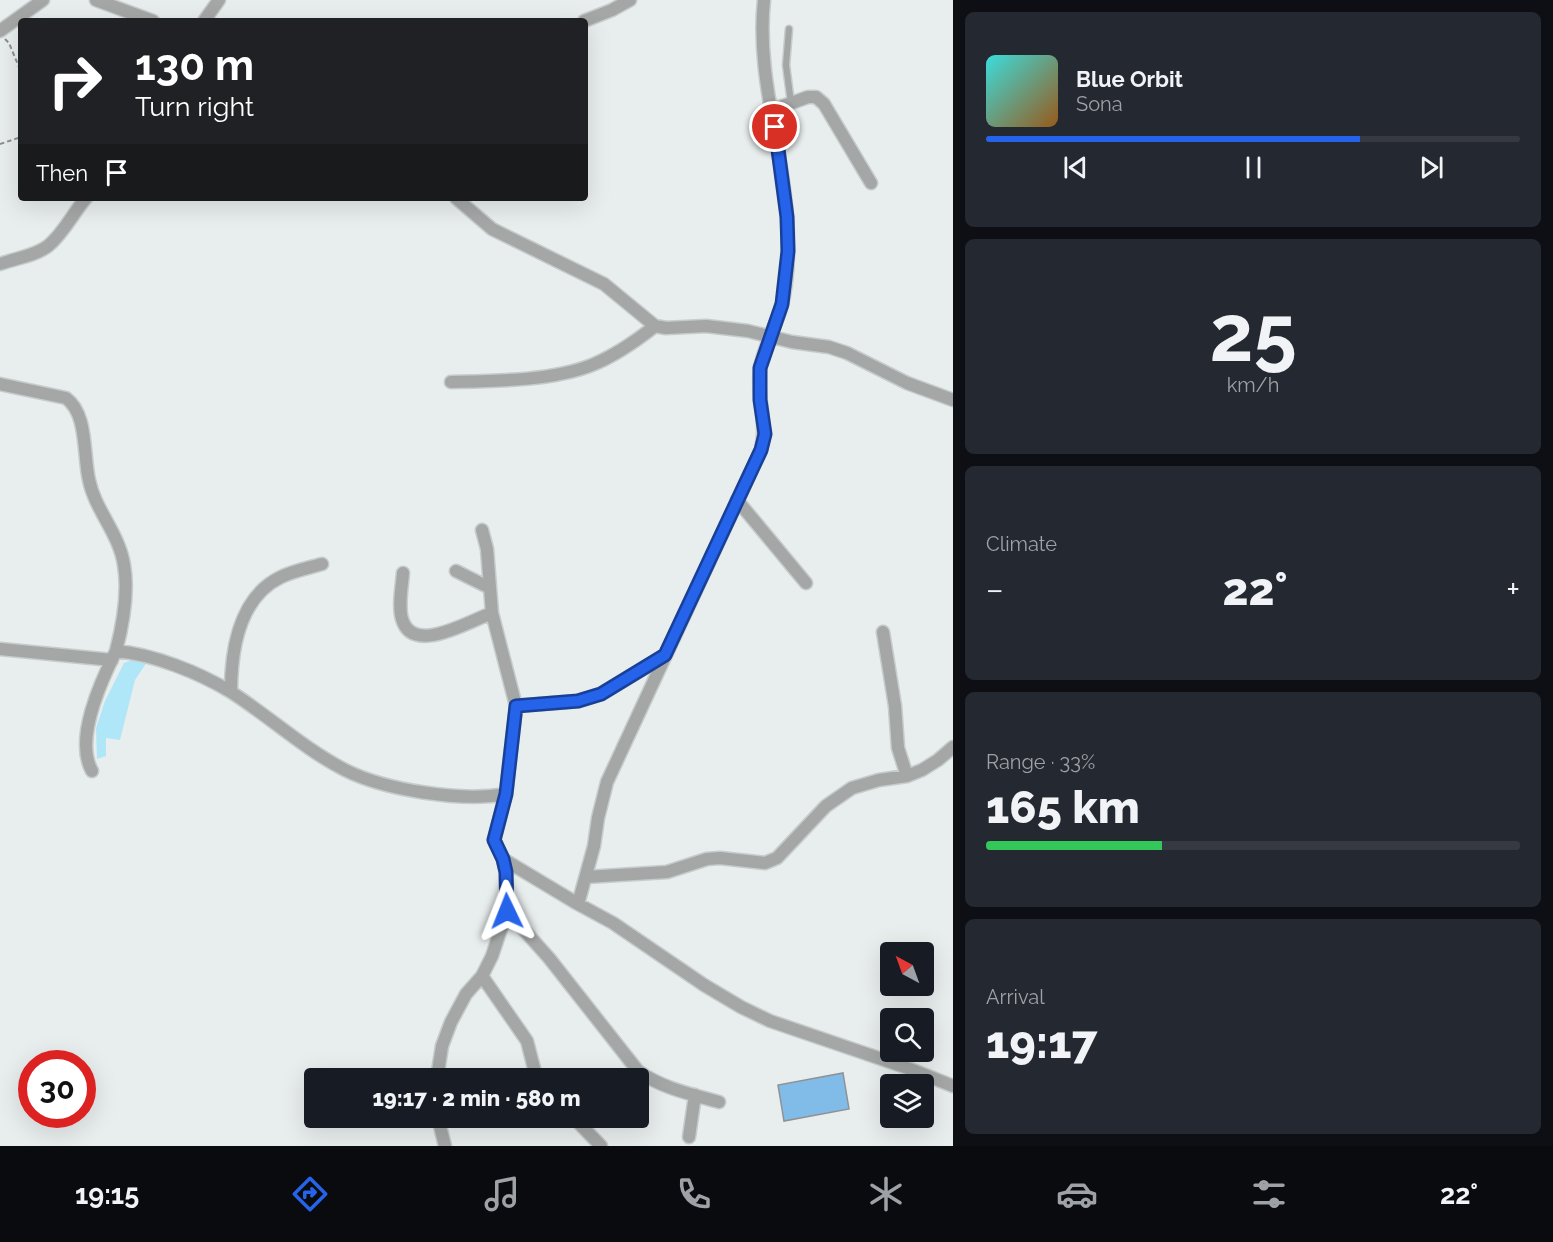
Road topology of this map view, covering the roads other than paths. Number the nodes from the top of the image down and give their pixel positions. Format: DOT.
graph roads {
  1 [pos="43,0"];
  2 [pos="96,0"];
  3 [pos="219,0"];
  4 [pos="630,0"];
  5 [pos="764,0"];
  6 [pos="19,18"];
  7 [pos="145,18"];
  8 [pos="206,18"];
  9 [pos="18,19"];
  10 [pos="588,19"];
  11 [pos="789,29"];
  12 [pos="0,32"];
  13 [pos="791,103"];
  14 [pos="772,110"];
  15 [pos="871,183"];
  16 [pos="85,201"];
  17 [pos="459,201"];
  18 [pos="0,264"];
  19 [pos="655,326"];
  20 [pos="771,337"];
  21 [pos="451,382"];
  22 [pos="0,384"];
  23 [pos="953,400"];
  24 [pos="737,500"];
  25 [pos="482,530"];
  26 [pos="322,564"];
  27 [pos="456,571"];
  28 [pos="403,573"];
  29 [pos="806,583"];
  30 [pos="490,588"];
  31 [pos="492,613"];
  32 [pos="883,633"];
  33 [pos="0,649"];
  34 [pos="665,655"];
  35 [pos="114,656"];
  36 [pos="231,692"];
  37 [pos="516,706"];
  38 [pos="953,747"];
  39 [pos="92,771"];
  40 [pos="907,776"];
  41 [pos="506,794"];
  42 [pos="503,859"];
  43 [pos="586,877"];
  44 [pos="578,904"];
  45 [pos="507,911"];
  46 [pos="482,976"];
  47 [pos="439,1068"];
  48 [pos="534,1068"];
  49 [pos="953,1086"];
  50 [pos="695,1095"];
  51 [pos="718,1102"];
  52 [pos="440,1128"];
  53 [pos="584,1128"];
  54 [pos="689,1137"];
  55 [pos="445,1146"];
  56 [pos="601,1146"];
  1 -- 6 [label="street"];
  2 -- 7 [label="street"];
  3 -- 8 [label="street"];
  4 -- 10 [label="street"];
  5 -- 14 [label="street"];
  9 -- 12 [label="street"];
  11 -- 13 [label="lane"];
  13 -- 14 [label="street"];
  13 -- 15 [label="street"];
  14 -- 20 [label="street"];
  16 -- 18 [label="street"];
  17 -- 19 [label="street"];
  19 -- 20 [label="street"];
  19 -- 21 [label="street"];
  20 -- 23 [label="street"];
  20 -- 24 [label="street"];
  22 -- 35 [label="street"];
  24 -- 29 [label="street"];
  24 -- 34 [label="street"];
  25 -- 30 [label="street"];
  26 -- 36 [label="street"];
  27 -- 30 [label="street"];
  28 -- 31 [label="street"];
  30 -- 31 [label="street"];
  31 -- 37 [label="street"];
  32 -- 40 [label="street"];
  33 -- 35 [label="street"];
  34 -- 37 [label="street"];
  34 -- 43 [label="street"];
  35 -- 36 [label="street"];
  35 -- 39 [label="street"];
  36 -- 41 [label="street"];
  37 -- 41 [label="street"];
  38 -- 40 [label="street"];
  40 -- 43 [label="street"];
  41 -- 42 [label="street"];
  42 -- 44 [label="street"];
  42 -- 45 [label="street"];
  43 -- 44 [label="street"];
  44 -- 49 [label="street"];
  45 -- 46 [label="street"];
  45 -- 50 [label="street"];
  46 -- 47 [label="street"];
  46 -- 48 [label="street"];
  50 -- 51 [label="street"];
  50 -- 54 [label="street"];
  52 -- 55 [label="street"];
  53 -- 56 [label="street"];
}
